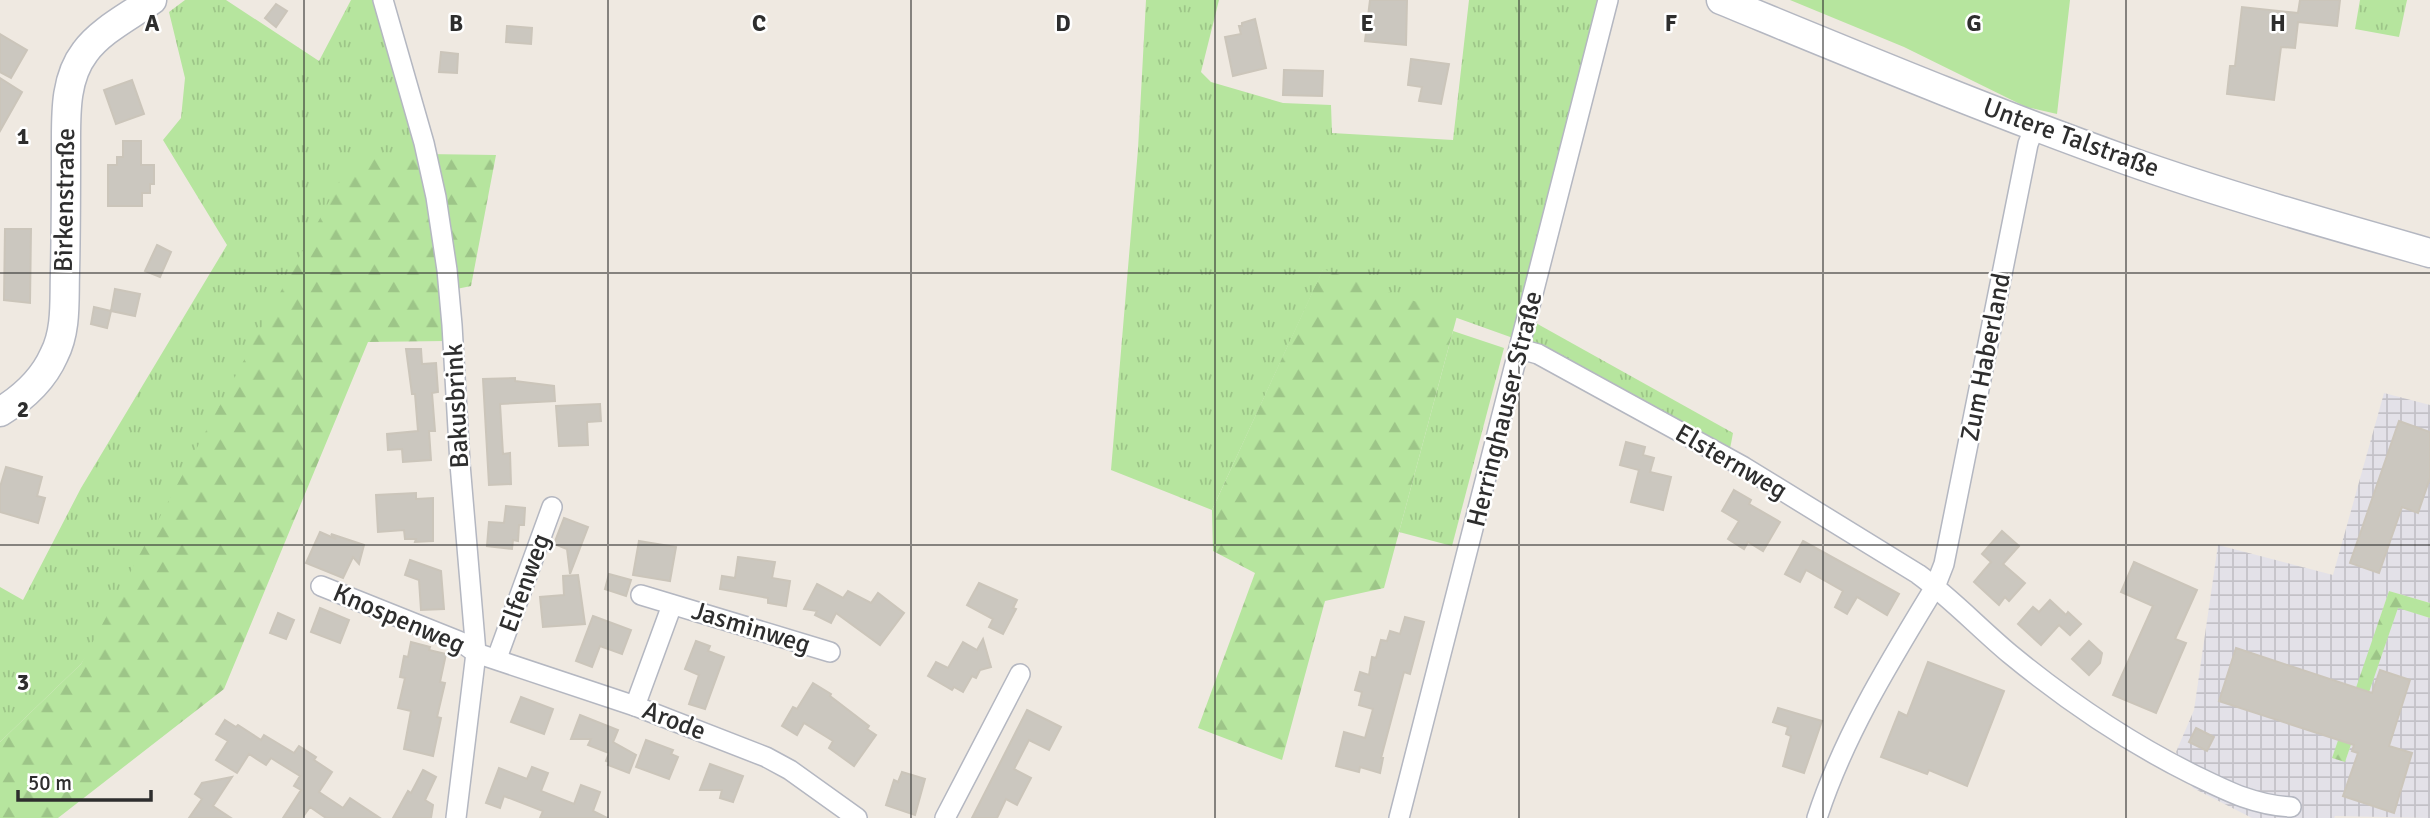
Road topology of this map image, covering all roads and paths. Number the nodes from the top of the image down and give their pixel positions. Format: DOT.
graph roads {
  1 [pos="152,0"];
  2 [pos="383,0"];
  3 [pos="1608,0"];
  4 [pos="1721,0"];
  5 [pos="2035,126"];
  6 [pos="2430,253"];
  7 [pos="1520,349"];
  8 [pos="0,412"];
  9 [pos="552,507"];
  10 [pos="321,586"];
  11 [pos="1935,587"];
  12 [pos="641,595"];
  13 [pos="672,604"];
  14 [pos="830,652"];
  15 [pos="476,653"];
  16 [pos="497,659"];
  17 [pos="1020,674"];
  18 [pos="635,706"];
  19 [pos="2291,807"];
  20 [pos="456,818"];
  21 [pos="857,818"];
  22 [pos="945,818"];
  23 [pos="1399,818"];
  24 [pos="1817,818"];
  1 -- 8 [label="street, Birkenstraße"];
  2 -- 15 [label="street, Bakusbrink"];
  3 -- 7 [label="street, Herringhauser Straße"];
  4 -- 5 [label="street, Untere Talstraße"];
  5 -- 6 [label="street, Untere Talstraße"];
  5 -- 11 [label="street, Zum Haberland"];
  7 -- 11 [label="street, Elsternweg"];
  7 -- 23 [label="street, Herringhauser Straße"];
  9 -- 16 [label="street, Elfenweg"];
  10 -- 15 [label="street, Knospenweg"];
  11 -- 19 [label="street"];
  11 -- 24 [label="street, Zum Haberland"];
  12 -- 13 [label="street, Jasminweg"];
  13 -- 14 [label="street, Jasminweg"];
  13 -- 18 [label="street, Jasminweg"];
  15 -- 16 [label="street, Arode"];
  15 -- 20 [label="street, Bakusbrink"];
  16 -- 18 [label="street, Arode"];
  17 -- 22 [label="street"];
  18 -- 21 [label="street, Arode"];
}
